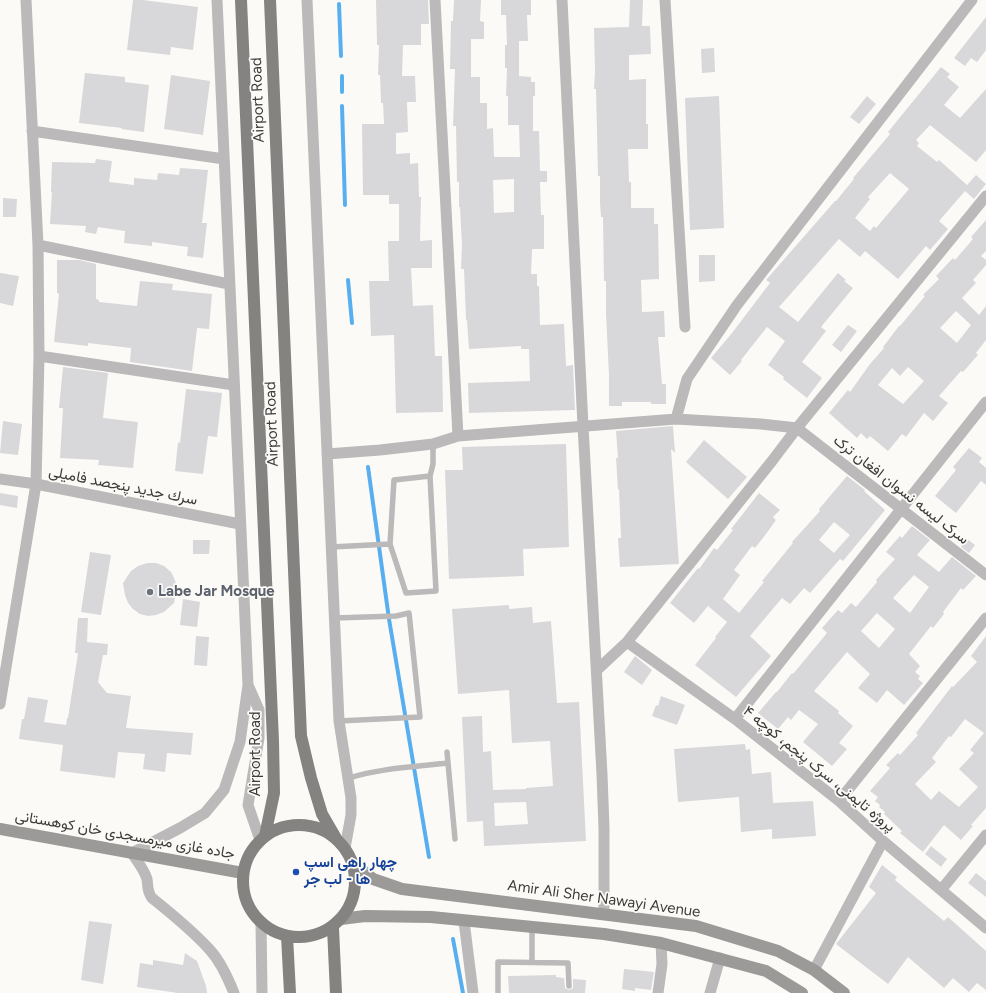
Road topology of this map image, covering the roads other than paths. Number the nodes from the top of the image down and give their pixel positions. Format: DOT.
graph roads {
  1 [pos="26,0"];
  2 [pos="217,0"];
  3 [pos="241,0"];
  4 [pos="270,0"];
  5 [pos="306,0"];
  6 [pos="435,0"];
  7 [pos="562,0"];
  8 [pos="664,0"];
  9 [pos="972,0"];
  10 [pos="32,131"];
  11 [pos="224,159"];
  12 [pos="986,196"];
  13 [pos="38,245"];
  14 [pos="229,284"];
  15 [pos="685,327"];
  16 [pos="39,356"];
  17 [pos="234,385"];
  18 [pos="986,402"];
  19 [pos="676,419"];
  20 [pos="583,426"];
  21 [pos="797,428"];
  22 [pos="458,436"];
  23 [pos="433,444"];
  24 [pos="327,454"];
  25 [pos="430,476"];
  26 [pos="0,479"];
  27 [pos="36,484"];
  28 [pos="901,509"];
  29 [pos="240,524"];
  30 [pos="390,544"];
  31 [pos="331,547"];
  32 [pos="986,575"];
  33 [pos="335,618"];
  34 [pos="986,618"];
  35 [pos="627,642"];
  36 [pos="597,670"];
  37 [pos="248,685"];
  38 [pos="0,704"];
  39 [pos="735,718"];
  40 [pos="340,721"];
  41 [pos="447,752"];
  42 [pos="448,763"];
  43 [pos="349,778"];
  44 [pos="839,801"];
  45 [pos="0,829"];
  46 [pos="986,835"];
  47 [pos="263,838"];
  48 [pos="456,839"];
  49 [pos="883,841"];
  50 [pos="341,844"];
  51 [pos="132,853"];
  52 [pos="352,862"];
  53 [pos="244,873"];
  54 [pos="941,890"];
  55 [pos="604,914"];
  56 [pos="464,920"];
  57 [pos="261,923"];
  58 [pos="337,924"];
  59 [pos="532,926"];
  60 [pos="986,928"];
  61 [pos="287,936"];
  62 [pos="661,943"];
  63 [pos="720,958"];
  64 [pos="532,962"];
  65 [pos="814,970"];
  66 [pos="569,986"];
  67 [pos="234,993"];
  68 [pos="262,993"];
  69 [pos="290,993"];
  70 [pos="336,993"];
  71 [pos="473,993"];
  72 [pos="498,993"];
  73 [pos="658,993"];
  74 [pos="710,993"];
  75 [pos="802,993"];
  76 [pos="844,993"];
  1 -- 10 [label="street"];
  2 -- 11 [label="street"];
  3 -- 47 [label="main road, Airport Road"];
  4 -- 50 [label="main road, Airport Road"];
  5 -- 24 [label="street"];
  6 -- 22 [label="street"];
  7 -- 20 [label="street"];
  8 -- 15 [label="street"];
  9 -- 19 [label="street"];
  10 -- 11 [label="street"];
  10 -- 13 [label="street"];
  11 -- 14 [label="street"];
  12 -- 21 [label="street"];
  13 -- 14 [label="street"];
  13 -- 16 [label="street"];
  14 -- 17 [label="street"];
  16 -- 17 [label="street"];
  16 -- 27 [label="street"];
  17 -- 29 [label="street"];
  18 -- 28 [label="street"];
  19 -- 20 [label="street"];
  19 -- 21 [label="street"];
  20 -- 22 [label="street"];
  20 -- 36 [label="street"];
  21 -- 28 [label="street, سرک لیسه نسوان افغان‌ ترک"];
  21 -- 35 [label="street"];
  22 -- 23 [label="street"];
  23 -- 24 [label="street"];
  23 -- 25 [label="lane"];
  24 -- 31 [label="street"];
  25 -- 30 [label="lane"];
  25 -- 30 [label="lane"];
  26 -- 27 [label="street, سرك جدید پنجصد فامیلی"];
  27 -- 29 [label="street, سرك جدید پنجصد فامیلی"];
  27 -- 38 [label="street"];
  28 -- 32 [label="street, سرک لیسه نسوان افغان‌ ترک"];
  28 -- 39 [label="street"];
  29 -- 37 [label="street"];
  30 -- 31 [label="lane"];
  31 -- 33 [label="street"];
  33 -- 40 [label="street"];
  33 -- 40 [label="lane"];
  34 -- 44 [label="street"];
  35 -- 36 [label="street"];
  35 -- 39 [label="street, پروژه تایمنی، سرک پنجم، کوچه ۴"];
  36 -- 55 [label="street"];
  37 -- 47 [label="street"];
  37 -- 51 [label="street"];
  39 -- 44 [label="street, پروژه تایمنی، سرک پنجم، کوچه ۴"];
  40 -- 43 [label="street"];
  41 -- 42 [label="lane"];
  42 -- 43 [label="lane"];
  42 -- 48 [label="lane"];
  43 -- 50 [label="street"];
  44 -- 49 [label="street, پروژه تایمنی، سرک پنجم، کوچه ۴"];
  45 -- 51 [label="main road, جاده غازی میرمسجدی خان کوهستانی"];
  46 -- 54 [label="street"];
  47 -- 50 [label="main road"];
  47 -- 53 [label="main road"];
  49 -- 54 [label="street, پروژه تایمنی، سرک پنجم، کوچه ۴"];
  49 -- 65 [label="street"];
  50 -- 52 [label="main road"];
  51 -- 53 [label="main road, جاده غازی میرمسجدی خان کوهستانی"];
  51 -- 67 [label="street"];
  52 -- 55 [label="main road, Amir Ali Sher Nawayi Avenue"];
  52 -- 58 [label="main road"];
  53 -- 57 [label="main road"];
  54 -- 60 [label="street, پروژه تایمنی، سرک پنجم، کوچه ۴"];
  55 -- 65 [label="main road, Amir Ali Sher Nawayi Avenue"];
  56 -- 58 [label="main road"];
  56 -- 59 [label="main road"];
  56 -- 71 [label="street"];
  57 -- 61 [label="main road"];
  57 -- 68 [label="street"];
  58 -- 61 [label="main road"];
  58 -- 70 [label="main road"];
  59 -- 62 [label="main road"];
  59 -- 64 [label="lane"];
  61 -- 69 [label="main road"];
  62 -- 63 [label="main road"];
  62 -- 73 [label="street"];
  63 -- 74 [label="street"];
  63 -- 75 [label="main road"];
  64 -- 66 [label="lane"];
  64 -- 72 [label="lane"];
  65 -- 76 [label="main road, Amir Ali Sher Nawayi Avenue"];
}
